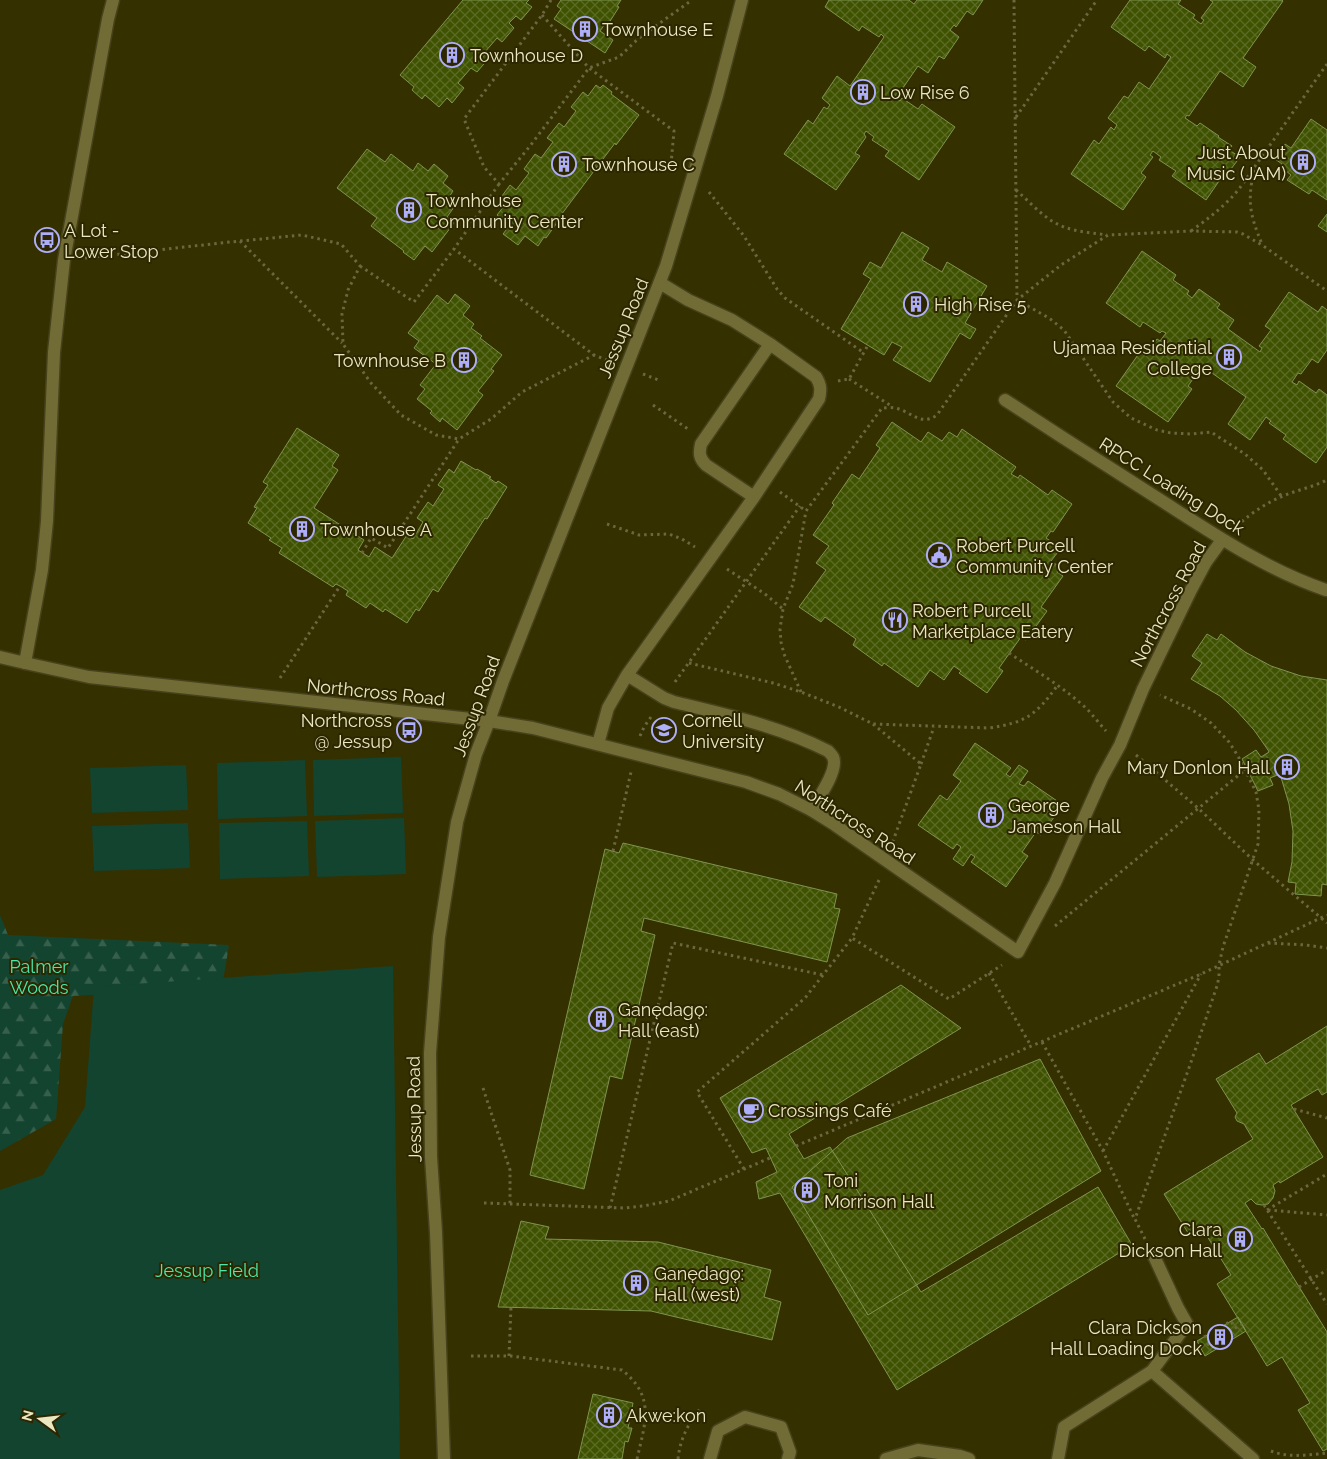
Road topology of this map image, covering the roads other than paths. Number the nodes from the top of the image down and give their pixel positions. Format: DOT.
graph roads {
  1 [pos="114,0"];
  2 [pos="742,0"];
  3 [pos="660,283"];
  4 [pos="770,344"];
  5 [pos="1005,400"];
  6 [pos="754,496"];
  7 [pos="1222,540"];
  8 [pos="1326,590"];
  9 [pos="0,657"];
  10 [pos="25,663"];
  11 [pos="627,675"];
  12 [pos="489,721"];
  13 [pos="598,744"];
  14 [pos="811,810"];
  15 [pos="1152,1254"];
  16 [pos="1152,1371"];
  17 [pos="444,1459"];
  18 [pos="710,1459"];
  19 [pos="788,1459"];
  20 [pos="886,1459"];
  21 [pos="968,1459"];
  22 [pos="1058,1459"];
  23 [pos="1253,1459"];
  1 -- 10 [label="street"];
  2 -- 3 [label="street, Jessup Road"];
  3 -- 4 [label="street"];
  3 -- 12 [label="street, Jessup Road"];
  4 -- 6 [label="street"];
  4 -- 6 [label="street"];
  5 -- 7 [label="street, RPCC Loading Dock"];
  6 -- 11 [label="street"];
  7 -- 8 [label="street, RPCC Loading Dock"];
  7 -- 14 [label="street, Northcross Road"];
  9 -- 10 [label="street, Northcross Road"];
  10 -- 12 [label="street, Northcross Road"];
  11 -- 13 [label="street"];
  11 -- 14 [label="street"];
  12 -- 13 [label="street, Northcross Road"];
  12 -- 17 [label="street, Jessup Road"];
  13 -- 14 [label="street, Northcross Road"];
  15 -- 16 [label="street"];
  16 -- 22 [label="street"];
  16 -- 23 [label="street"];
  18 -- 19 [label="street"];
  20 -- 21 [label="street"];
}
